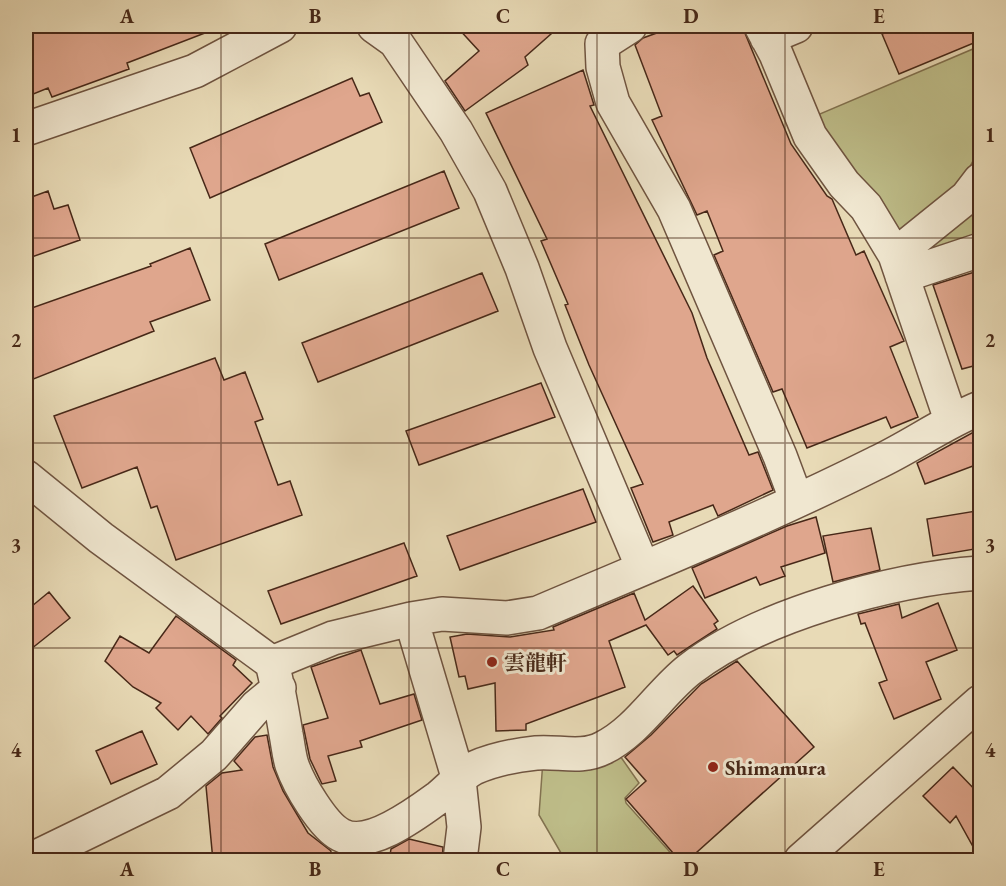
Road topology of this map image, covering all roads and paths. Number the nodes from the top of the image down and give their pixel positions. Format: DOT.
graph roads {
  1 [pos="280,26"];
  2 [pos="374,26"];
  3 [pos="630,26"];
  4 [pos="796,26"];
  5 [pos="764,32"];
  6 [pos="26,129"];
  7 [pos="981,180"];
  8 [pos="981,250"];
  9 [pos="898,266"];
  10 [pos="966,414"];
  11 [pos="26,477"];
  12 [pos="796,500"];
  13 [pos="643,568"];
  14 [pos="981,573"];
  15 [pos="411,619"];
  16 [pos="275,675"];
  17 [pos="981,702"];
  18 [pos="459,780"];
  19 [pos="35,859"];
  20 [pos="460,861"];
  21 [pos="801,861"];
  1 -- 6 [label="street"];
  2 -- 13 [label="street"];
  3 -- 12 [label="street"];
  4 -- 5 [label="street"];
  5 -- 9 [label="street"];
  7 -- 9 [label="street"];
  8 -- 9 [label="street"];
  9 -- 10 [label="street"];
  10 -- 12 [label="street"];
  11 -- 16 [label="street"];
  12 -- 13 [label="street"];
  13 -- 15 [label="street"];
  14 -- 18 [label="street"];
  15 -- 16 [label="street"];
  15 -- 18 [label="street"];
  16 -- 18 [label="street"];
  16 -- 19 [label="street"];
  17 -- 21 [label="street"];
  18 -- 20 [label="street"];
}
